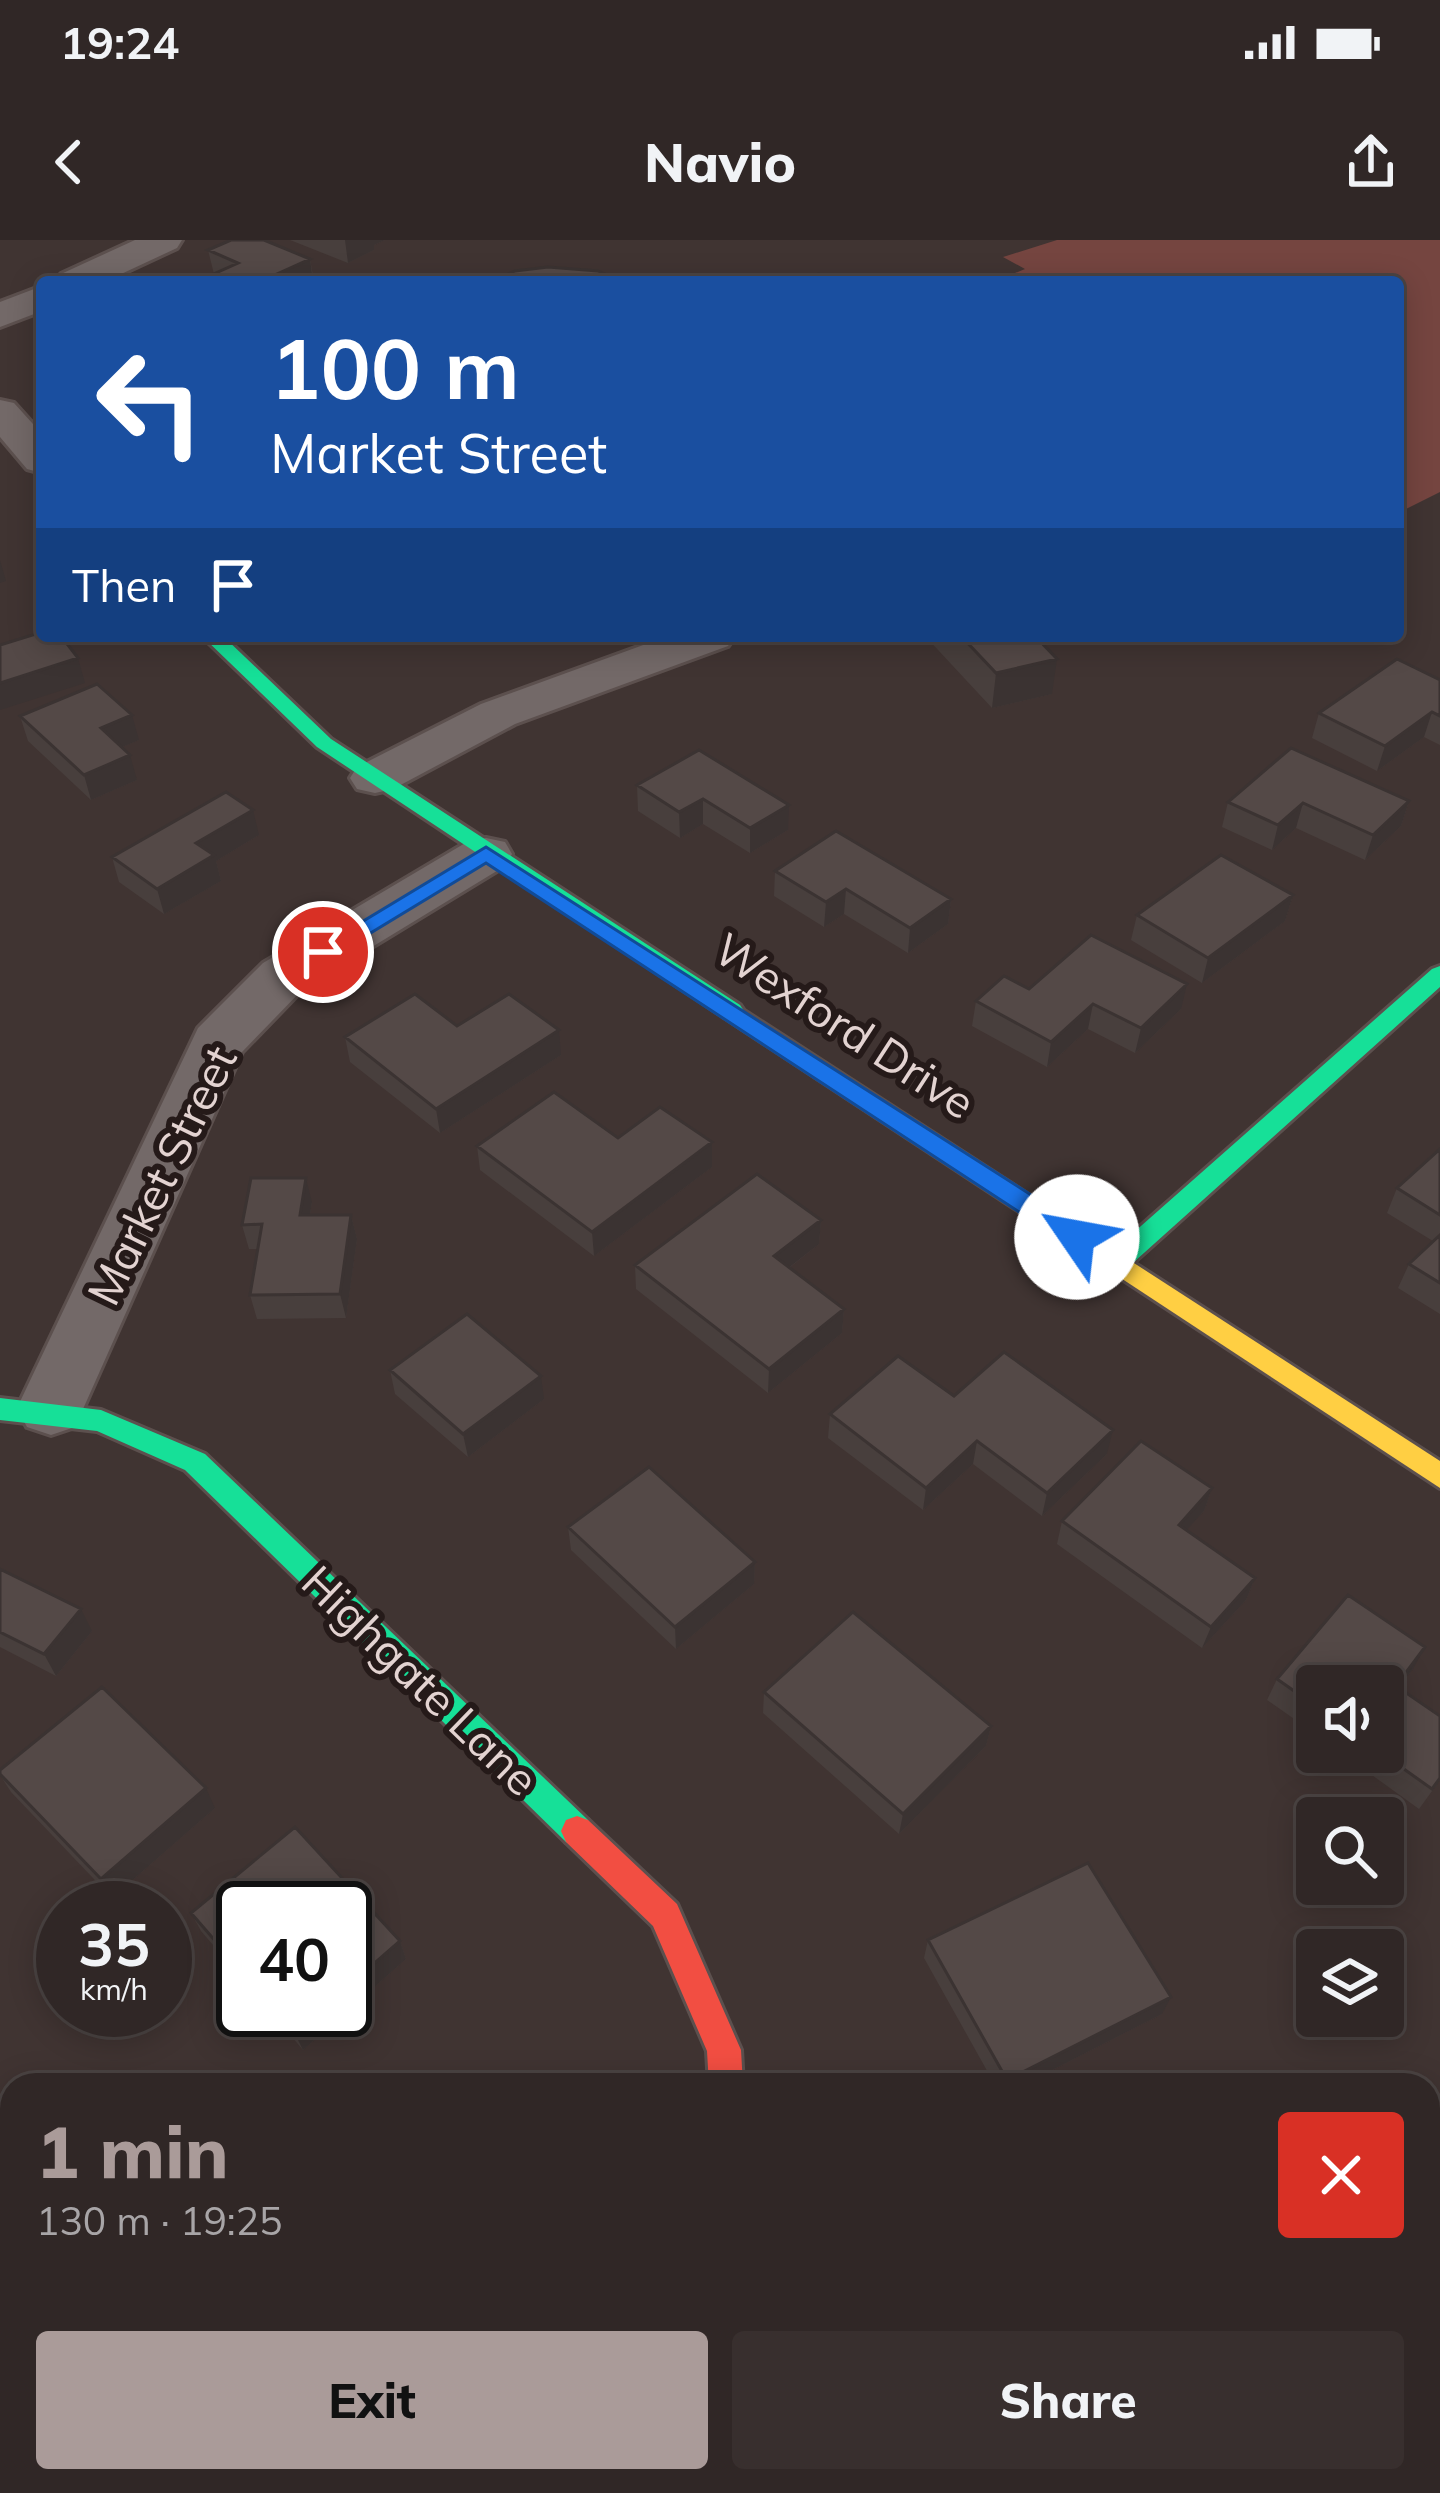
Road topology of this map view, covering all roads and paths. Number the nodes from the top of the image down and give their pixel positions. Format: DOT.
graph roads {
  1 [pos="164,240"];
  2 [pos="87,276"];
  3 [pos="36,300"];
  4 [pos="0,316"];
  5 [pos="0,412"];
  6 [pos="26,459"];
  7 [pos="218,642"];
  8 [pos="695,642"];
  9 [pos="375,778"];
  10 [pos="486,854"];
  11 [pos="1440,974"];
  12 [pos="1116,1263"];
  13 [pos="26,1409"];
  14 [pos="1440,1476"];
  15 [pos="725,2073"];
  1 -- 2 [label="street"];
  3 -- 4 [label="street"];
  5 -- 6 [label="street"];
  7 -- 9 [label="street, Wexford Drive"];
  8 -- 9 [label="street"];
  9 -- 10 [label="street, Wexford Drive"];
  10 -- 12 [label="street, Wexford Drive"];
  10 -- 13 [label="street, Market Street"];
  11 -- 12 [label="street"];
  12 -- 14 [label="street, Wexford Drive"];
  13 -- 15 [label="street, Highgate Lane"];
}
